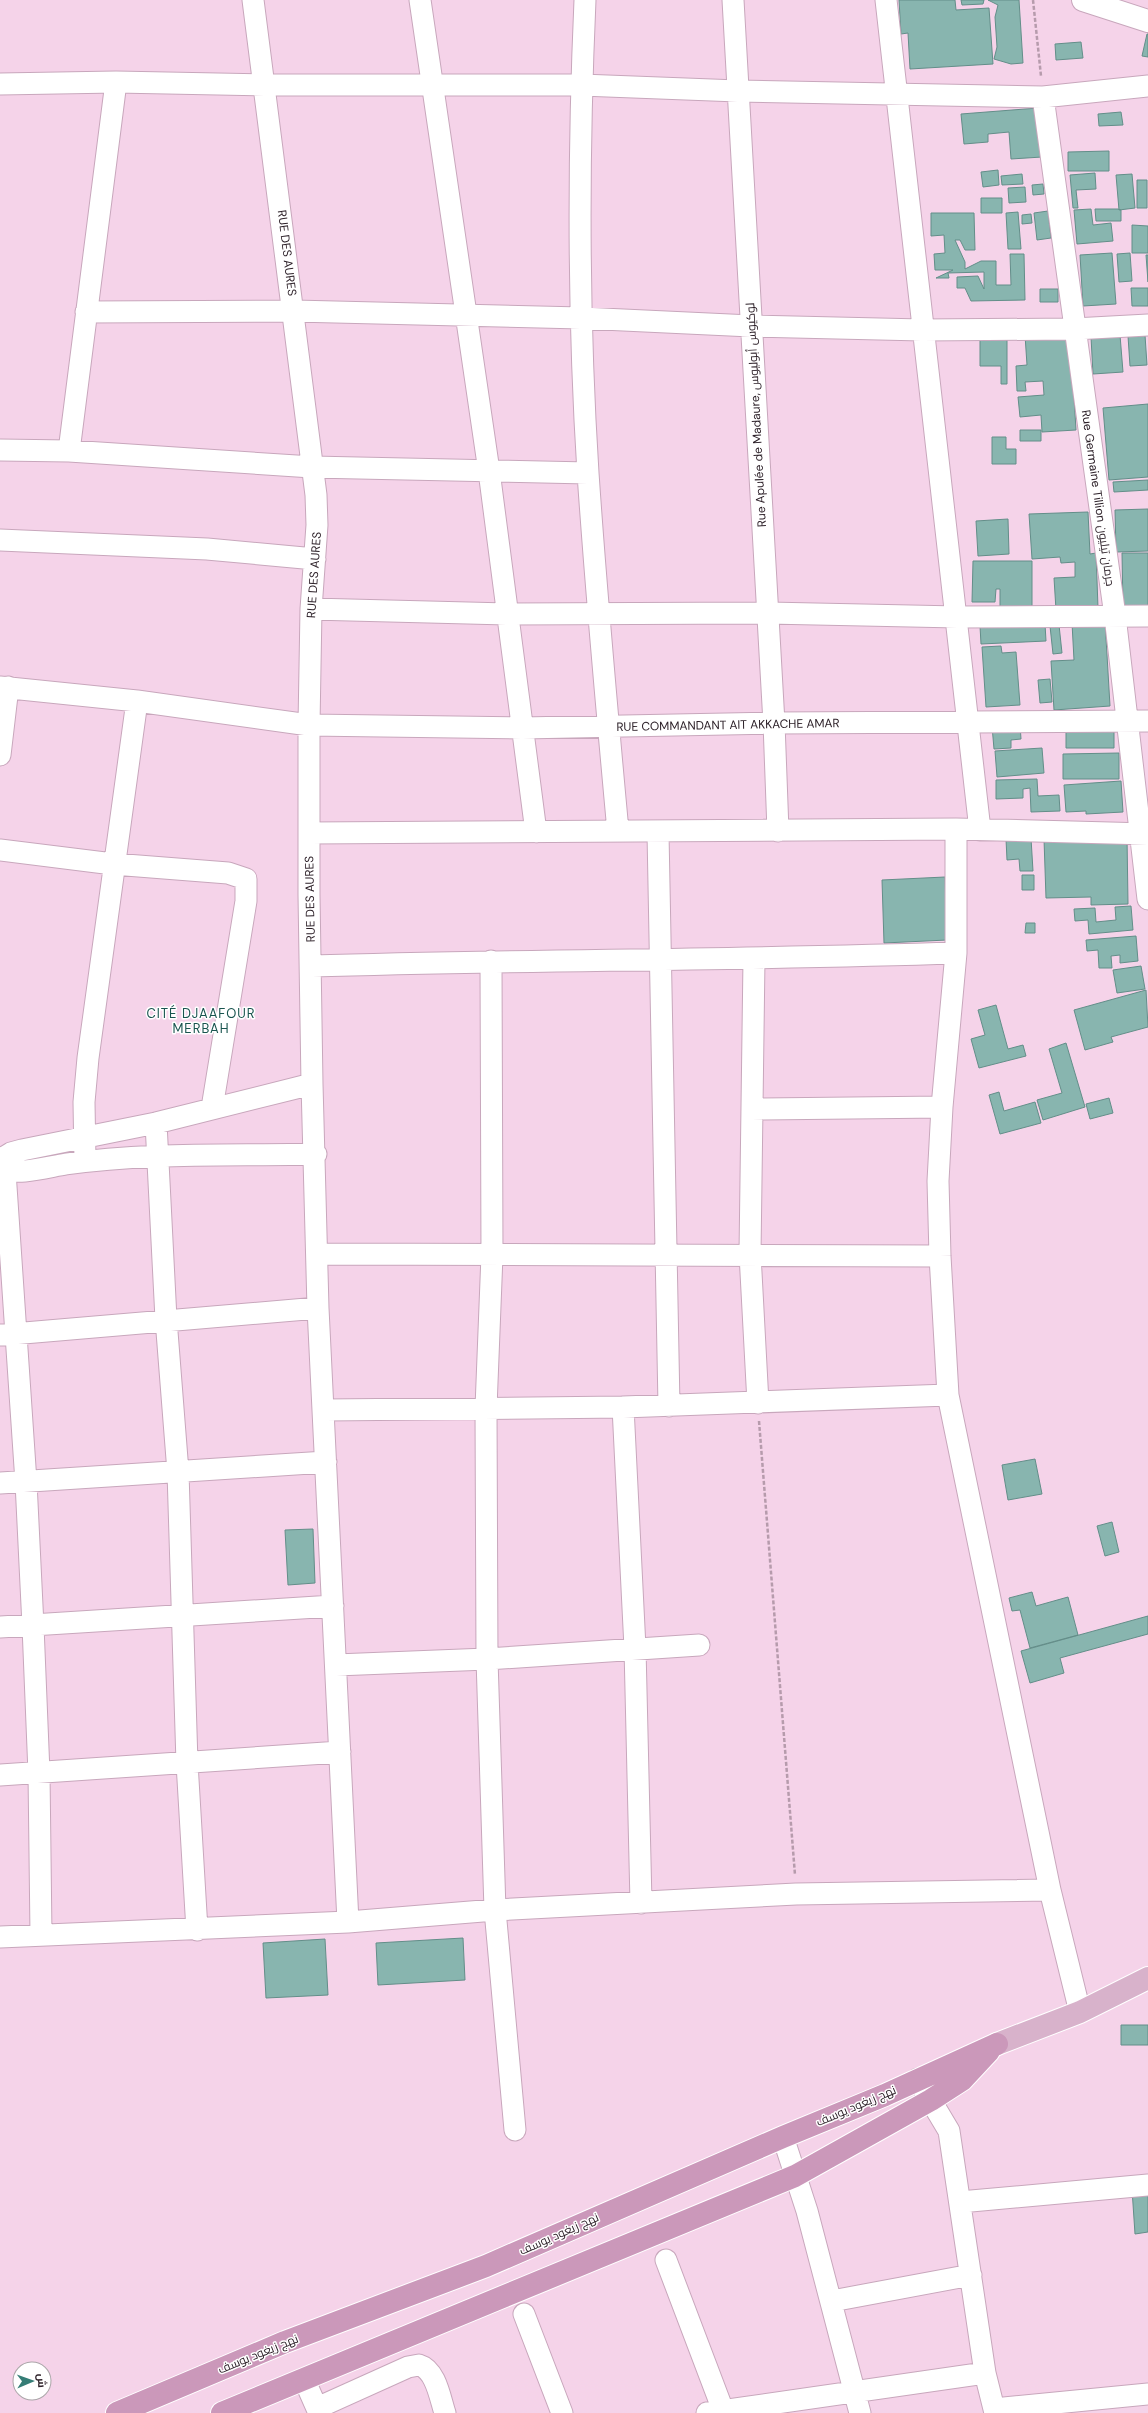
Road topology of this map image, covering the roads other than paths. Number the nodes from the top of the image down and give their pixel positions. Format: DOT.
graph roads {
  1 [pos="253,0"];
  2 [pos="420,0"];
  3 [pos="585,0"];
  4 [pos="733,0"];
  5 [pos="886,0"];
  6 [pos="1083,0"];
  7 [pos="1148,21"];
  8 [pos="116,82"];
  9 [pos="433,83"];
  10 [pos="0,84"];
  11 [pos="266,85"];
  12 [pos="581,85"];
  13 [pos="1148,86"];
  14 [pos="738,91"];
  15 [pos="897,94"];
  16 [pos="1043,97"];
  17 [pos="294,311"];
  18 [pos="86,312"];
  19 [pos="466,317"];
  20 [pos="581,318"];
  21 [pos="751,326"];
  22 [pos="1148,326"];
  23 [pos="1074,329"];
  24 [pos="922,330"];
  25 [pos="0,450"];
  26 [pos="69,451"];
  27 [pos="312,467"];
  28 [pos="489,470"];
  29 [pos="588,473"];
  30 [pos="0,540"];
  31 [pos="315,559"];
  32 [pos="311,609"];
  33 [pos="600,613"];
  34 [pos="768,613"];
  35 [pos="508,614"];
  36 [pos="1115,616"];
  37 [pos="1148,616"];
  38 [pos="958,617"];
  39 [pos="4,687"];
  40 [pos="137,701"];
  41 [pos="1148,721"];
  42 [pos="1126,722"];
  43 [pos="774,723"];
  44 [pos="968,723"];
  45 [pos="309,725"];
  46 [pos="608,726"];
  47 [pos="522,728"];
  48 [pos="0,755"];
  49 [pos="956,829"];
  50 [pos="980,830"];
  51 [pos="618,831"];
  52 [pos="778,831"];
  53 [pos="536,832"];
  54 [pos="658,833"];
  55 [pos="309,834"];
  56 [pos="1145,834"];
  57 [pos="0,850"];
  58 [pos="113,864"];
  59 [pos="1148,899"];
  60 [pos="956,953"];
  61 [pos="754,959"];
  62 [pos="662,960"];
  63 [pos="491,961"];
  64 [pos="312,966"];
  65 [pos="312,1084"];
  66 [pos="212,1108"];
  67 [pos="942,1108"];
  68 [pos="752,1109"];
  69 [pos="156,1123"];
  70 [pos="85,1136"];
  71 [pos="316,1154"];
  72 [pos="158,1157"];
  73 [pos="85,1161"];
  74 [pos="2,1164"];
  75 [pos="317,1254"];
  76 [pos="750,1254"];
  77 [pos="492,1255"];
  78 [pos="666,1255"];
  79 [pos="940,1256"];
  80 [pos="318,1308"];
  81 [pos="166,1319"];
  82 [pos="7,1334"];
  83 [pos="948,1395"];
  84 [pos="758,1403"];
  85 [pos="669,1406"];
  86 [pos="486,1408"];
  87 [pos="623,1408"];
  88 [pos="325,1410"];
  89 [pos="326,1462"];
  90 [pos="178,1472"];
  91 [pos="26,1482"];
  92 [pos="0,1483"];
  93 [pos="333,1606"];
  94 [pos="184,1615"];
  95 [pos="32,1626"];
  96 [pos="0,1627"];
  97 [pos="699,1645"];
  98 [pos="635,1648"];
  99 [pos="487,1659"];
  100 [pos="336,1665"];
  101 [pos="340,1752"];
  102 [pos="187,1763"];
  103 [pos="39,1772"];
  104 [pos="0,1775"];
  105 [pos="1050,1890"];
  106 [pos="641,1903"];
  107 [pos="495,1910"];
  108 [pos="348,1922"];
  109 [pos="197,1930"];
  110 [pos="0,1936"];
  111 [pos="41,1936"];
  112 [pos="1148,1978"];
  113 [pos="1080,2012"];
  114 [pos="997,2044"];
  115 [pos="918,2079"];
  116 [pos="931,2100"];
  117 [pos="515,2130"];
  118 [pos="782,2137"];
  119 [pos="795,2176"];
  120 [pos="1148,2185"];
  121 [pos="960,2202"];
  122 [pos="666,2260"];
  123 [pos="970,2275"];
  124 [pos="832,2300"];
  125 [pos="524,2314"];
  126 [pos="985,2373"];
  127 [pos="304,2379"];
  128 [pos="856,2393"];
  129 [pos="1148,2394"];
  130 [pos="318,2411"];
  131 [pos="994,2411"];
  132 [pos="718,2412"];
  133 [pos="117,2413"];
  134 [pos="222,2413"];
  135 [pos="445,2413"];
  136 [pos="562,2413"];
  137 [pos="860,2413"];
  1 -- 11 [label="street, RUE DES AURES"];
  2 -- 9 [label="street"];
  3 -- 12 [label="street"];
  4 -- 14 [label="street, Rue Apulée de Madaure, لوكيوس أبوليوس"];
  5 -- 15 [label="street"];
  6 -- 7 [label="street"];
  8 -- 10 [label="street"];
  8 -- 11 [label="street"];
  8 -- 18 [label="street"];
  9 -- 11 [label="street"];
  9 -- 12 [label="street"];
  9 -- 19 [label="street"];
  11 -- 17 [label="street, RUE DES AURES"];
  12 -- 14 [label="street"];
  12 -- 20 [label="street"];
  13 -- 16 [label="street"];
  14 -- 15 [label="street"];
  14 -- 21 [label="street, Rue Apulée de Madaure, لوكيوس أبوليوس"];
  15 -- 16 [label="street"];
  15 -- 24 [label="street"];
  16 -- 23 [label="street, Rue Germaine Tillion جرمان تيليون"];
  17 -- 18 [label="street"];
  17 -- 19 [label="street"];
  17 -- 27 [label="street, RUE DES AURES"];
  18 -- 26 [label="street"];
  19 -- 20 [label="street"];
  19 -- 28 [label="street"];
  20 -- 21 [label="street"];
  20 -- 29 [label="street"];
  21 -- 24 [label="street"];
  21 -- 34 [label="street, Rue Apulée de Madaure, لوكيوس أبوليوس"];
  22 -- 23 [label="street"];
  23 -- 24 [label="street"];
  23 -- 36 [label="street, Rue Germaine Tillion جرمان تيليون"];
  24 -- 38 [label="street"];
  25 -- 26 [label="street"];
  26 -- 27 [label="street"];
  27 -- 28 [label="street"];
  27 -- 31 [label="street, RUE DES AURES"];
  28 -- 29 [label="street"];
  28 -- 35 [label="street"];
  29 -- 33 [label="street"];
  30 -- 31 [label="street"];
  31 -- 32 [label="street, RUE DES AURES"];
  32 -- 35 [label="street"];
  32 -- 45 [label="street, RUE DES AURES"];
  33 -- 34 [label="street"];
  33 -- 35 [label="street"];
  33 -- 46 [label="street"];
  34 -- 38 [label="street"];
  34 -- 43 [label="street, Rue Apulée de Madaure, لوكيوس أبوليوس"];
  35 -- 47 [label="street"];
  36 -- 37 [label="street"];
  36 -- 38 [label="street"];
  36 -- 42 [label="street, Rue Germaine Tillion جرمان تيليون"];
  38 -- 44 [label="street"];
  39 -- 40 [label="street, RUE COMMANDANT AIT AKKACHE AMAR"];
  39 -- 48 [label="street"];
  40 -- 45 [label="street, RUE COMMANDANT AIT AKKACHE AMAR"];
  40 -- 58 [label="street"];
  41 -- 42 [label="street, RUE COMMANDANT AIT AKKACHE AMAR"];
  42 -- 44 [label="street, RUE COMMANDANT AIT AKKACHE AMAR"];
  42 -- 56 [label="street, Rue Germaine Tillion جرمان تيليون"];
  43 -- 44 [label="street, RUE COMMANDANT AIT AKKACHE AMAR"];
  43 -- 46 [label="street, RUE COMMANDANT AIT AKKACHE AMAR"];
  43 -- 52 [label="street, Rue Apulée de Madaure, لوكيوس أبوليوس"];
  44 -- 50 [label="street"];
  45 -- 47 [label="street, RUE COMMANDANT AIT AKKACHE AMAR"];
  45 -- 55 [label="street, RUE DES AURES"];
  46 -- 47 [label="street, RUE COMMANDANT AIT AKKACHE AMAR"];
  46 -- 51 [label="street"];
  47 -- 53 [label="street"];
  49 -- 50 [label="street"];
  49 -- 52 [label="street"];
  49 -- 60 [label="street"];
  50 -- 56 [label="street"];
  51 -- 53 [label="street"];
  51 -- 54 [label="street"];
  52 -- 54 [label="street"];
  53 -- 55 [label="street"];
  54 -- 62 [label="street"];
  55 -- 64 [label="street, RUE DES AURES"];
  56 -- 59 [label="street, Rue Germaine Tillion جرمان تيليون"];
  57 -- 58 [label="street"];
  58 -- 66 [label="street"];
  58 -- 70 [label="street"];
  60 -- 61 [label="street"];
  60 -- 67 [label="street"];
  61 -- 62 [label="street"];
  61 -- 68 [label="street"];
  62 -- 63 [label="street"];
  62 -- 78 [label="street"];
  63 -- 64 [label="street"];
  63 -- 77 [label="street"];
  64 -- 65 [label="street, RUE DES AURES"];
  65 -- 66 [label="street"];
  65 -- 71 [label="street, RUE DES AURES"];
  66 -- 69 [label="street"];
  67 -- 68 [label="street"];
  67 -- 79 [label="street"];
  68 -- 76 [label="street"];
  69 -- 70 [label="street"];
  69 -- 72 [label="street"];
  70 -- 73 [label="street"];
  70 -- 74 [label="street"];
  71 -- 72 [label="street"];
  71 -- 75 [label="street, RUE DES AURES"];
  72 -- 73 [label="street"];
  72 -- 81 [label="street"];
  73 -- 74 [label="street"];
  74 -- 82 [label="street"];
  75 -- 77 [label="street"];
  75 -- 80 [label="street, RUE DES AURES"];
  76 -- 78 [label="street"];
  76 -- 79 [label="street"];
  76 -- 84 [label="street"];
  77 -- 78 [label="street"];
  77 -- 86 [label="street"];
  78 -- 85 [label="street"];
  79 -- 83 [label="street"];
  80 -- 81 [label="street"];
  80 -- 88 [label="street, RUE DES AURES"];
  81 -- 82 [label="street"];
  81 -- 90 [label="street"];
  82 -- 91 [label="street"];
  83 -- 84 [label="street"];
  83 -- 105 [label="street"];
  84 -- 85 [label="street"];
  85 -- 87 [label="street"];
  86 -- 87 [label="street"];
  86 -- 88 [label="street"];
  86 -- 99 [label="street"];
  87 -- 98 [label="street"];
  88 -- 89 [label="street, RUE DES AURES"];
  89 -- 90 [label="street"];
  89 -- 93 [label="street, RUE DES AURES"];
  90 -- 91 [label="street"];
  90 -- 94 [label="street"];
  91 -- 92 [label="street"];
  91 -- 95 [label="street"];
  93 -- 94 [label="street"];
  93 -- 100 [label="street, RUE DES AURES"];
  94 -- 95 [label="street"];
  94 -- 102 [label="street"];
  95 -- 96 [label="street"];
  95 -- 103 [label="street"];
  97 -- 98 [label="street"];
  98 -- 99 [label="street"];
  98 -- 106 [label="street"];
  99 -- 100 [label="street"];
  99 -- 107 [label="street"];
  100 -- 101 [label="street, RUE DES AURES"];
  101 -- 102 [label="street"];
  101 -- 108 [label="street, RUE DES AURES"];
  102 -- 103 [label="street"];
  102 -- 109 [label="street"];
  103 -- 104 [label="street"];
  103 -- 111 [label="street"];
  105 -- 106 [label="street"];
  105 -- 113 [label="street"];
  106 -- 107 [label="street"];
  107 -- 108 [label="street"];
  107 -- 117 [label="street"];
  108 -- 109 [label="street"];
  109 -- 111 [label="street"];
  110 -- 111 [label="street"];
  112 -- 113 [label="main road, نهج زيغود يوسف"];
  113 -- 114 [label="main road, نهج زيغود يوسف"];
  114 -- 115 [label="highway, نهج زيغود يوسف"];
  114 -- 116 [label="highway, نهج زيغود يوسف"];
  115 -- 116 [label="street"];
  115 -- 118 [label="highway, نهج زيغود يوسف"];
  116 -- 119 [label="highway, نهج زيغود يوسف"];
  116 -- 121 [label="street"];
  118 -- 119 [label="street"];
  118 -- 133 [label="highway, نهج زيغود يوسف"];
  119 -- 124 [label="street"];
  119 -- 127 [label="highway, نهج زيغود يوسف"];
  120 -- 121 [label="street"];
  121 -- 123 [label="street"];
  122 -- 132 [label="street"];
  123 -- 124 [label="street"];
  123 -- 126 [label="street"];
  124 -- 128 [label="street"];
  125 -- 136 [label="street"];
  126 -- 128 [label="street"];
  126 -- 131 [label="street"];
  127 -- 130 [label="street"];
  127 -- 134 [label="highway, نهج زيغود يوسف"];
  128 -- 132 [label="street"];
  128 -- 137 [label="street"];
  129 -- 131 [label="street"];
  130 -- 135 [label="street"];
}
